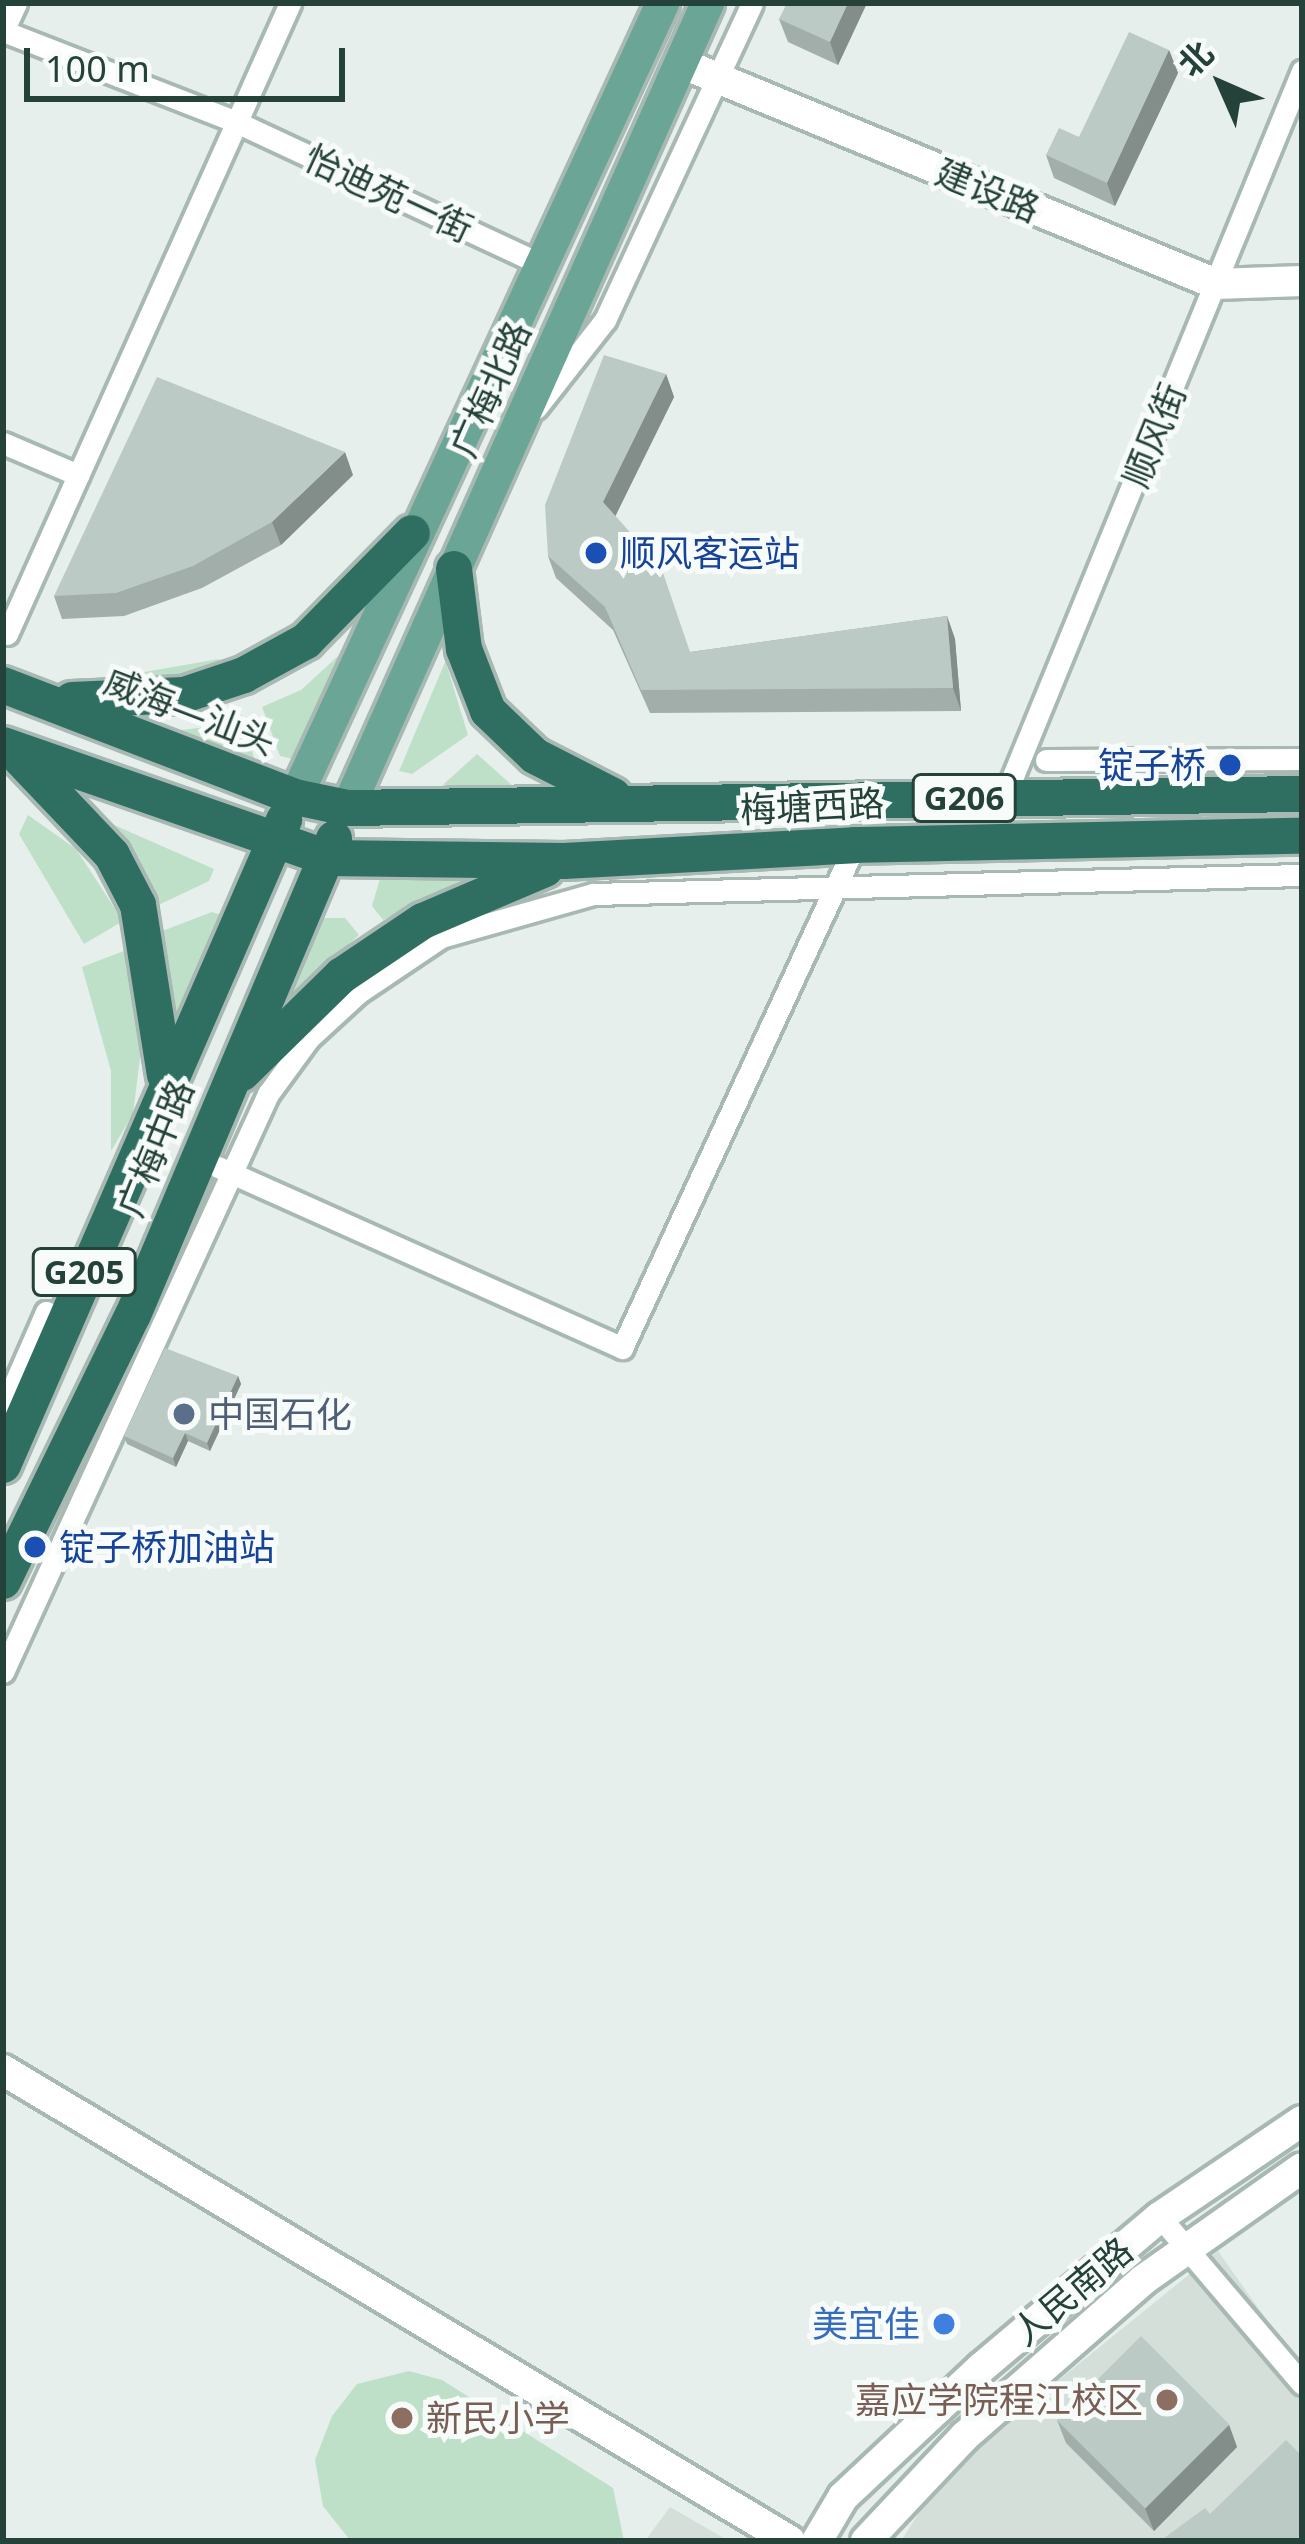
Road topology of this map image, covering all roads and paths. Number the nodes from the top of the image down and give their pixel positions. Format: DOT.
graph roads {
  1 [pos="16,3"];
  2 [pos="290,3"];
  3 [pos="662,3"];
  4 [pos="707,3"];
  5 [pos="752,3"];
  6 [pos="3,31"];
  7 [pos="681,63"];
  8 [pos="1302,71"];
  9 [pos="718,78"];
  10 [pos="236,122"];
  11 [pos="542,265"];
  12 [pos="1302,281"];
  13 [pos="1216,284"];
  14 [pos="3,442"];
  15 [pos="506,446"];
  16 [pos="78,475"];
  17 [pos="412,533"];
  18 [pos="454,569"];
  19 [pos="7,634"];
  20 [pos="3,685"];
  21 [pos="44,699"];
  22 [pos="6,746"];
  23 [pos="1302,759"];
  24 [pos="1046,760"];
  25 [pos="1302,794"];
  26 [pos="295,796"];
  27 [pos="1004,798"];
  28 [pos="627,802"];
  29 [pos="347,808"];
  30 [pos="1302,836"];
  31 [pos="275,839"];
  32 [pos="855,844"];
  33 [pos="327,858"];
  34 [pos="564,861"];
  35 [pos="1302,874"];
  36 [pos="832,888"];
  37 [pos="208,985"];
  38 [pos="259,1010"];
  39 [pos="165,1079"];
  40 [pos="223,1094"];
  41 [pos="211,1164"];
  42 [pos="64,1318"];
  43 [pos="3,1410"];
  44 [pos="3,1466"];
  45 [pos="3,1581"];
  46 [pos="3,1672"];
  47 [pos="3,2070"];
  48 [pos="3,2091"];
  49 [pos="1302,2121"];
  50 [pos="1302,2168"];
  51 [pos="1160,2217"];
  52 [pos="1185,2252"];
  53 [pos="1302,2384"];
  54 [pos="757,2541"];
  55 [pos="790,2541"];
  56 [pos="818,2541"];
  57 [pos="866,2541"];
  1 -- 6 [label="street"];
  2 -- 10 [label="street"];
  3 -- 11 [label="main road, 广梅北路"];
  4 -- 7 [label="main road, 广梅北路"];
  5 -- 9 [label="street"];
  6 -- 10 [label="street, 怡迪苑一街"];
  7 -- 9 [label="street, 建设路"];
  7 -- 15 [label="main road, 广梅北路"];
  8 -- 13 [label="street, 顺风街"];
  9 -- 13 [label="street, 建设路"];
  9 -- 15 [label="street"];
  10 -- 11 [label="street, 怡迪苑一街"];
  10 -- 16 [label="street"];
  11 -- 17 [label="main road, 广梅北路"];
  12 -- 13 [label="street, 建设路"];
  13 -- 27 [label="street, 顺风街"];
  14 -- 16 [label="street"];
  15 -- 18 [label="main road, 广梅北路"];
  16 -- 19 [label="street"];
  17 -- 21 [label="highway"];
  17 -- 26 [label="main road, 广梅北路"];
  18 -- 28 [label="highway"];
  18 -- 29 [label="main road, 广梅北路"];
  20 -- 21 [label="highway, 威海—汕头 / G206"];
  21 -- 26 [label="highway, 威海—汕头 / G206"];
  22 -- 31 [label="highway, G206"];
  22 -- 39 [label="highway"];
  23 -- 24 [label="street"];
  25 -- 27 [label="highway, 梅塘西路 / G206"];
  26 -- 29 [label="highway, 威海—汕头 / G206"];
  26 -- 31 [label="highway, 广梅中路 / G205"];
  27 -- 28 [label="highway, 梅塘西路 / G206"];
  28 -- 29 [label="highway, 梅塘西路 / G206"];
  29 -- 33 [label="highway, 广梅中路 / G205"];
  30 -- 32 [label="highway, 梅塘西路 / G206"];
  31 -- 33 [label="highway, G206"];
  31 -- 37 [label="highway, 广梅中路 / G205"];
  32 -- 34 [label="highway, 梅塘西路 / G206"];
  32 -- 36 [label="street"];
  33 -- 34 [label="highway, 梅塘西路 / G206"];
  33 -- 38 [label="highway, 广梅中路 / G205"];
  34 -- 40 [label="highway"];
  35 -- 36 [label="street"];
  36 -- 41 [label="street"];
  36 -- 41 [label="street"];
  37 -- 38 [label="highway"];
  37 -- 39 [label="highway, 广梅中路 / G205"];
  38 -- 40 [label="highway, 广梅中路 / G205"];
  39 -- 42 [label="highway, 广梅中路 / G205"];
  40 -- 41 [label="highway, 广梅中路 / G205"];
  41 -- 45 [label="highway, 广梅中路 / G205"];
  41 -- 46 [label="street"];
  42 -- 43 [label="street"];
  42 -- 44 [label="highway, 广梅中路 / G205"];
  47 -- 55 [label="street"];
  48 -- 54 [label="street"];
  49 -- 51 [label="street, 人民南路"];
  50 -- 52 [label="street, 人民南路"];
  51 -- 52 [label="street"];
  51 -- 56 [label="street, 人民南路"];
  52 -- 53 [label="street"];
  52 -- 57 [label="street, 人民南路"];
}
